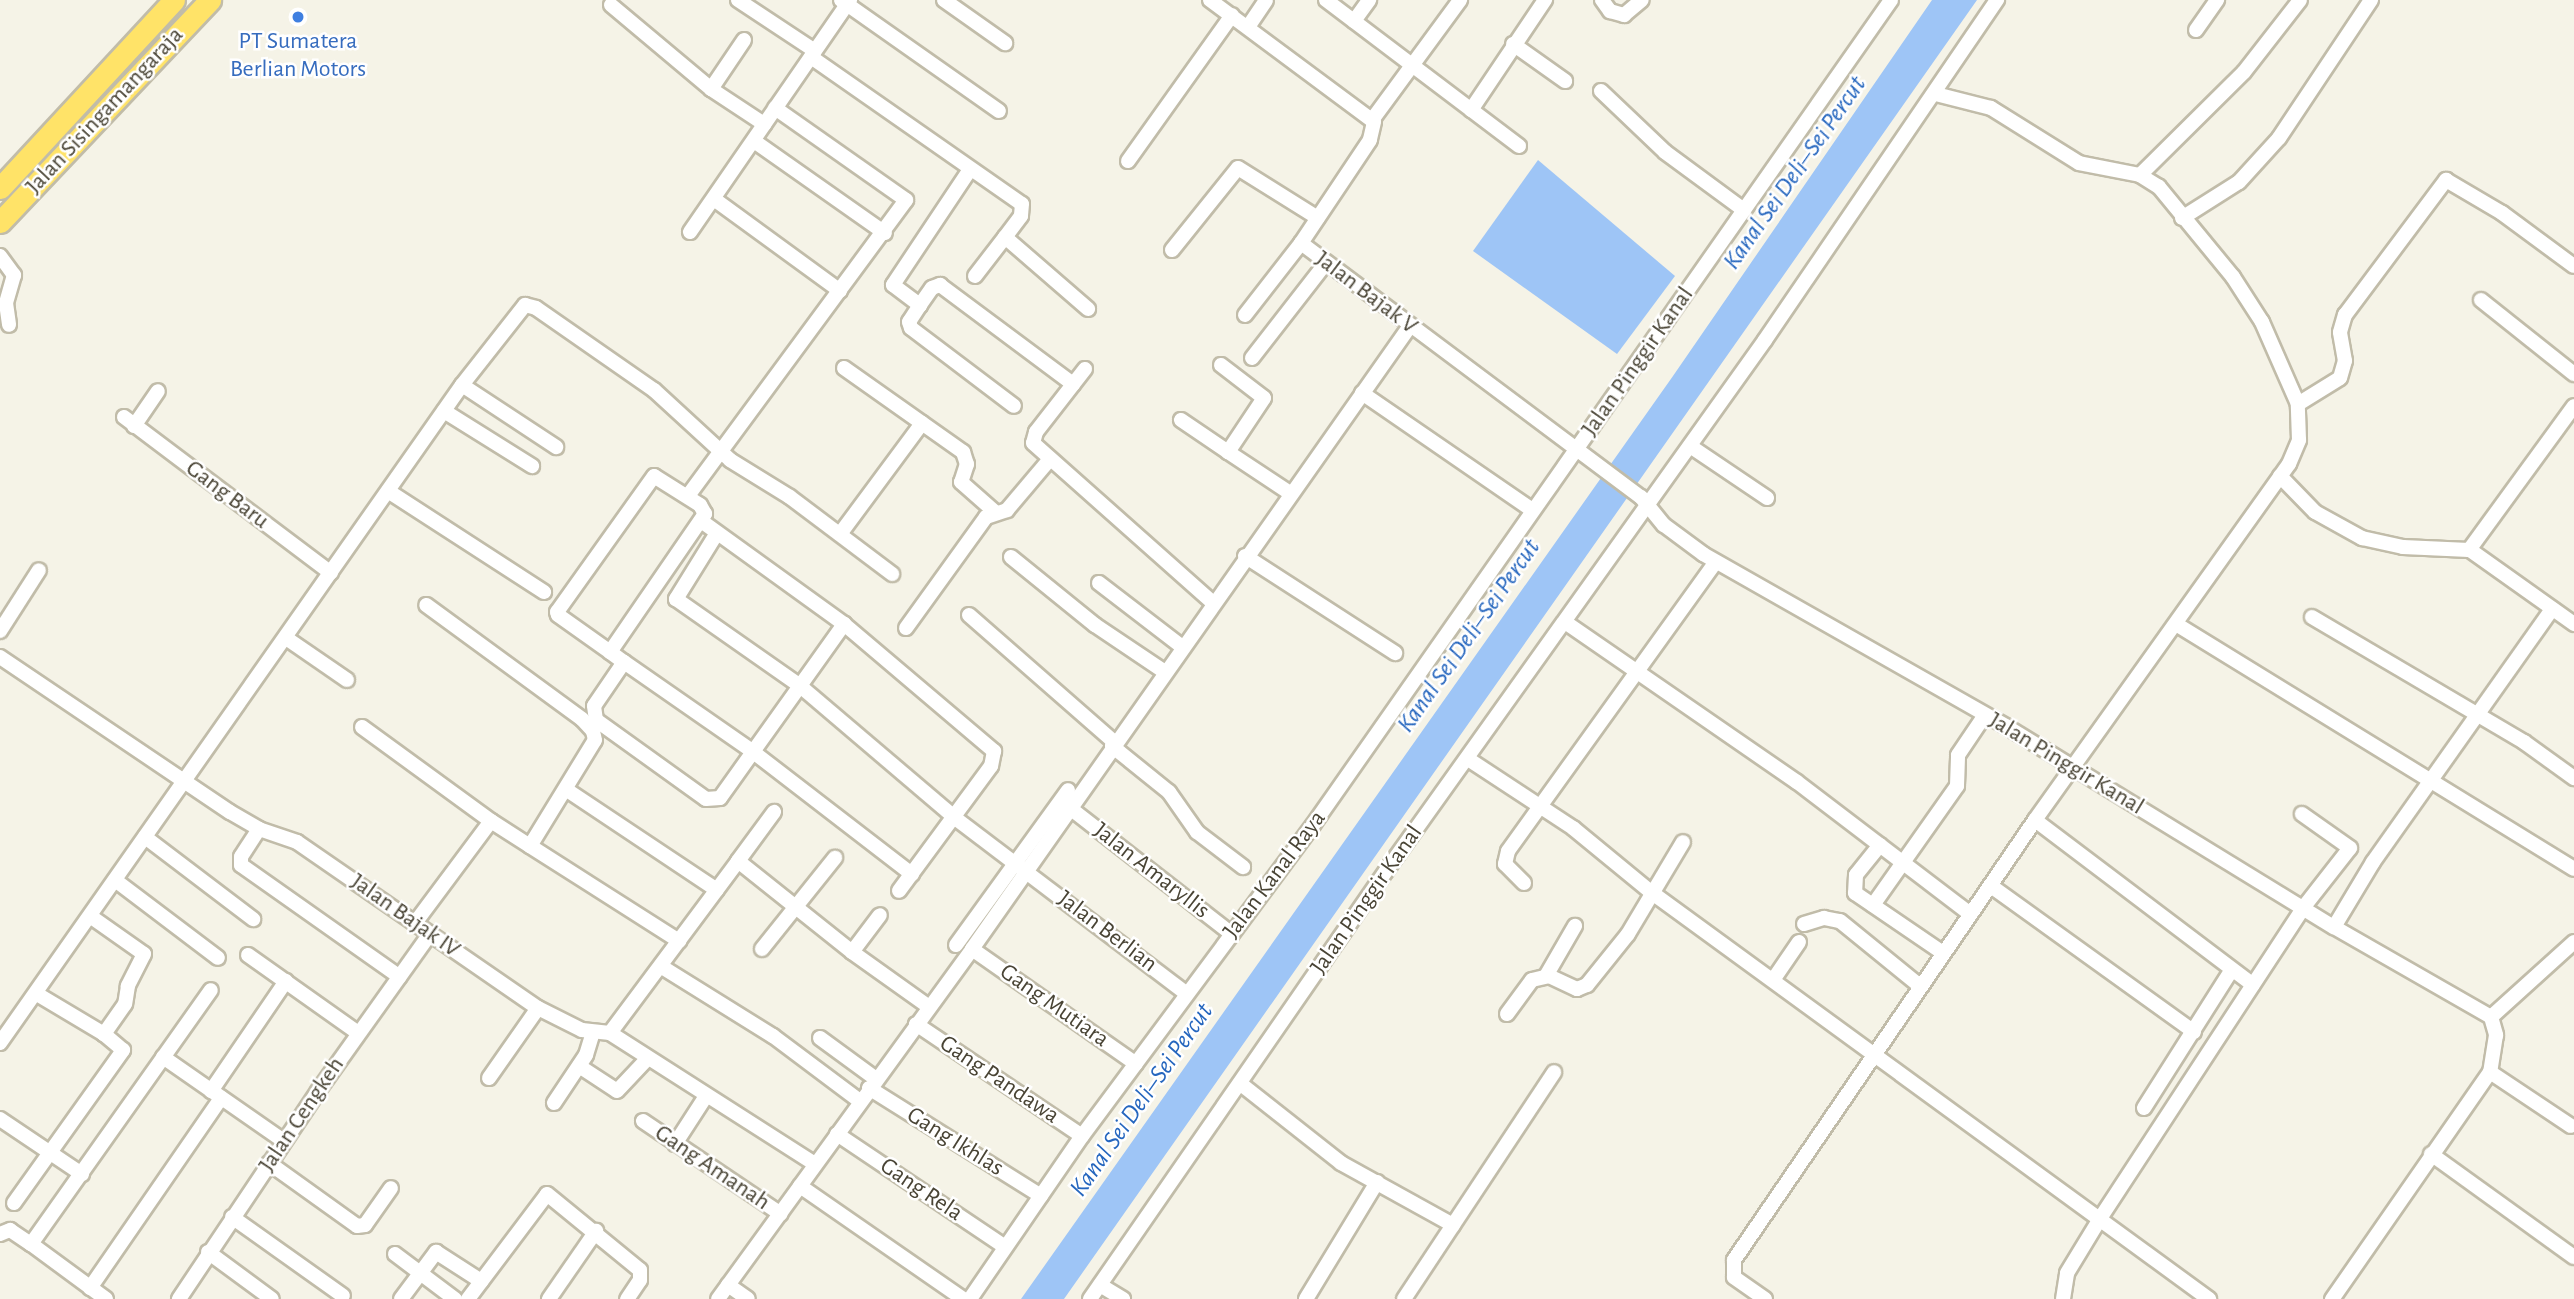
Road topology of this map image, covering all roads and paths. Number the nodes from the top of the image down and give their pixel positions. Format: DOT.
graph roads {
  1 [pos="174,0"];
  2 [pos="210,0"];
  3 [pos="738,0"];
  4 [pos="944,0"];
  5 [pos="1210,0"];
  6 [pos="1266,0"];
  7 [pos="1325,0"];
  8 [pos="1369,0"];
  9 [pos="1460,0"];
  10 [pos="1545,0"];
  11 [pos="1590,0"];
  12 [pos="1642,0"];
  13 [pos="1891,0"];
  14 [pos="1997,0"];
  15 [pos="2217,0"];
  16 [pos="2300,0"];
  17 [pos="2371,0"];
  18 [pos="846,1"];
  19 [pos="1604,4"];
  20 [pos="611,5"];
  21 [pos="1232,15"];
  22 [pos="1354,21"];
  23 [pos="1248,27"];
  24 [pos="2196,30"];
  25 [pos="744,40"];
  26 [pos="1005,43"];
  27 [pos="1513,44"];
  28 [pos="813,54"];
  29 [pos="1414,64"];
  30 [pos="1565,81"];
  31 [pos="711,89"];
  32 [pos="1601,92"];
  33 [pos="1936,94"];
  34 [pos="775,108"];
  35 [pos="1471,110"];
  36 [pos="999,111"];
  37 [pos="1372,120"];
  38 [pos="764,124"];
  39 [pos="754,141"];
  40 [pos="1519,146"];
  41 [pos="1128,161"];
  42 [pos="969,170"];
  43 [pos="2140,175"];
  44 [pos="0,188"];
  45 [pos="714,199"];
  46 [pos="1744,210"];
  47 [pos="1318,218"];
  48 [pos="2182,218"];
  49 [pos="0,222"];
  50 [pos="690,233"];
  51 [pos="884,233"];
  52 [pos="1005,237"];
  53 [pos="1301,243"];
  54 [pos="1172,250"];
  55 [pos="0,256"];
  56 [pos="1326,263"];
  57 [pos="2574,266"];
  58 [pos="975,276"];
  59 [pos="840,291"];
  60 [pos="2481,300"];
  61 [pos="920,305"];
  62 [pos="1088,309"];
  63 [pos="1245,315"];
  64 [pos="9,325"];
  65 [pos="1410,326"];
  66 [pos="1252,358"];
  67 [pos="1221,365"];
  68 [pos="844,368"];
  69 [pos="1085,369"];
  70 [pos="2574,374"];
  71 [pos="1073,384"];
  72 [pos="462,385"];
  73 [pos="158,391"];
  74 [pos="1362,393"];
  75 [pos="2298,404"];
  76 [pos="1014,406"];
  77 [pos="2574,406"];
  78 [pos="444,411"];
  79 [pos="1181,420"];
  80 [pos="922,423"];
  81 [pos="1690,446"];
  82 [pos="556,447"];
  83 [pos="720,449"];
  84 [pos="1579,450"];
  85 [pos="1228,452"];
  86 [pos="1050,460"];
  87 [pos="532,466"];
  88 [pos="2280,476"];
  89 [pos="388,491"];
  90 [pos="1290,492"];
  91 [pos="690,493"];
  92 [pos="1767,498"];
  93 [pos="1644,501"];
  94 [pos="1531,509"];
  95 [pos="995,512"];
  96 [pos="701,521"];
  97 [pos="718,533"];
  98 [pos="840,534"];
  99 [pos="2470,550"];
  100 [pos="1245,556"];
  101 [pos="1011,558"];
  102 [pos="1716,562"];
  103 [pos="39,570"];
  104 [pos="331,573"];
  105 [pos="892,574"];
  106 [pos="1099,583"];
  107 [pos="544,592"];
  108 [pos="1212,602"];
  109 [pos="426,606"];
  110 [pos="2552,609"];
  111 [pos="968,615"];
  112 [pos="2312,617"];
  113 [pos="1565,622"];
  114 [pos="844,624"];
  115 [pos="2176,624"];
  116 [pos="2574,624"];
  117 [pos="906,628"];
  118 [pos="0,631"];
  119 [pos="286,638"];
  120 [pos="1181,646"];
  121 [pos="610,652"];
  122 [pos="1395,653"];
  123 [pos="0,657"];
  124 [pos="624,662"];
  125 [pos="1165,672"];
  126 [pos="1641,672"];
  127 [pos="347,680"];
  128 [pos="799,685"];
  129 [pos="2476,714"];
  130 [pos="1985,715"];
  131 [pos="362,727"];
  132 [pos="1114,744"];
  133 [pos="752,751"];
  134 [pos="1468,758"];
  135 [pos="2072,768"];
  136 [pos="2574,778"];
  137 [pos="184,781"];
  138 [pos="2429,783"];
  139 [pos="566,790"];
  140 [pos="1068,790"];
  141 [pos="1541,806"];
  142 [pos="1070,808"];
  143 [pos="774,811"];
  144 [pos="2302,814"];
  145 [pos="955,818"];
  146 [pos="2035,820"];
  147 [pos="491,821"];
  148 [pos="259,829"];
  149 [pos="145,837"];
  150 [pos="1683,842"];
  151 [pos="1880,845"];
  152 [pos="530,846"];
  153 [pos="835,858"];
  154 [pos="738,861"];
  155 [pos="1903,863"];
  156 [pos="1021,867"];
  157 [pos="1243,867"];
  158 [pos="2574,869"];
  159 [pos="912,874"];
  160 [pos="115,880"];
  161 [pos="1524,883"];
  162 [pos="1990,886"];
  163 [pos="717,890"];
  164 [pos="899,891"];
  165 [pos="1651,892"];
  166 [pos="1872,905"];
  167 [pos="795,908"];
  168 [pos="2303,908"];
  169 [pos="1970,914"];
  170 [pos="880,915"];
  171 [pos="90,916"];
  172 [pos="253,919"];
  173 [pos="415,923"];
  174 [pos="1804,924"];
  175 [pos="1575,926"];
  176 [pos="2334,928"];
  177 [pos="430,934"];
  178 [pos="1232,934"];
  179 [pos="679,941"];
  180 [pos="1799,942"];
  181 [pos="2574,942"];
  182 [pos="956,945"];
  183 [pos="762,949"];
  184 [pos="972,949"];
  185 [pos="852,952"];
  186 [pos="1943,953"];
  187 [pos="248,955"];
  188 [pos="218,958"];
  189 [pos="662,967"];
  190 [pos="2231,971"];
  191 [pos="1546,976"];
  192 [pos="400,977"];
  193 [pos="1773,980"];
  194 [pos="286,981"];
  195 [pos="2253,985"];
  196 [pos="1920,986"];
  197 [pos="211,990"];
  198 [pos="1187,993"];
  199 [pos="37,994"];
  200 [pos="929,1007"];
  201 [pos="538,1008"];
  202 [pos="1507,1014"];
  203 [pos="2491,1017"];
  204 [pos="916,1024"];
  205 [pos="593,1032"];
  206 [pos="2194,1032"];
  207 [pos="3,1033"];
  208 [pos="358,1033"];
  209 [pos="610,1033"];
  210 [pos="104,1034"];
  211 [pos="820,1038"];
  212 [pos="1876,1053"];
  213 [pos="163,1057"];
  214 [pos="647,1059"];
  215 [pos="1136,1064"];
  216 [pos="579,1066"];
  217 [pos="1554,1072"];
  218 [pos="2490,1072"];
  219 [pos="489,1078"];
  220 [pos="873,1084"];
  221 [pos="1241,1084"];
  222 [pos="216,1095"];
  223 [pos="706,1096"];
  224 [pos="860,1101"];
  225 [pos="554,1104"];
  226 [pos="2144,1108"];
  227 [pos="0,1119"];
  228 [pos="643,1121"];
  229 [pos="2571,1126"];
  230 [pos="837,1133"];
  231 [pos="1082,1136"];
  232 [pos="284,1141"];
  233 [pos="675,1144"];
  234 [pos="51,1153"];
  235 [pos="2431,1154"];
  236 [pos="270,1163"];
  237 [pos="815,1164"];
  238 [pos="82,1174"];
  239 [pos="1377,1182"];
  240 [pos="800,1186"];
  241 [pos="391,1188"];
  242 [pos="1041,1196"];
  243 [pos="14,1203"];
  244 [pos="781,1214"];
  245 [pos="232,1217"];
  246 [pos="2101,1217"];
  247 [pos="1453,1225"];
  248 [pos="596,1231"];
  249 [pos="0,1234"];
  250 [pos="31,1244"];
  251 [pos="1005,1248"];
  252 [pos="208,1252"];
  253 [pos="395,1254"];
  254 [pos="2574,1257"];
  255 [pos="420,1273"];
  256 [pos="481,1281"];
  257 [pos="728,1285"];
  258 [pos="1100,1285"];
  259 [pos="90,1288"];
  260 [pos="343,1296"];
  261 [pos="106,1299"];
  262 [pos="179,1299"];
  263 [pos="272,1299"];
  264 [pos="401,1299"];
  265 [pos="455,1299"];
  266 [pos="468,1299"];
  267 [pos="549,1299"];
  268 [pos="627,1299"];
  269 [pos="718,1299"];
  270 [pos="748,1299"];
  271 [pos="962,1299"];
  272 [pos="970,1299"];
  273 [pos="1090,1299"];
  274 [pos="1123,1299"];
  275 [pos="1306,1299"];
  276 [pos="1405,1299"];
  277 [pos="1765,1299"];
  278 [pos="2063,1299"];
  279 [pos="2209,1299"];
  280 [pos="2332,1299"];
  1 -- 44 [label="highway, Jalan Sisingamangaraja"];
  2 -- 49 [label="highway, Jalan Sisingamangaraja"];
  3 -- 28 [label="street"];
  4 -- 26 [label="street"];
  5 -- 21 [label="street"];
  6 -- 23 [label="street"];
  7 -- 22 [label="street"];
  8 -- 22 [label="street"];
  9 -- 29 [label="street"];
  10 -- 27 [label="street"];
  11 -- 19 [label="street"];
  12 -- 19 [label="street"];
  13 -- 46 [label="street, Jalan Pinggir Kanal"];
  14 -- 33 [label="street, Jalan Pinggir Kanal"];
  15 -- 24 [label="street"];
  16 -- 43 [label="street"];
  17 -- 48 [label="street"];
  18 -- 28 [label="street"];
  18 -- 36 [label="street"];
  20 -- 31 [label="street"];
  21 -- 23 [label="street"];
  21 -- 41 [label="street"];
  22 -- 29 [label="street"];
  23 -- 37 [label="street"];
  25 -- 31 [label="street"];
  27 -- 30 [label="street"];
  27 -- 35 [label="street"];
  28 -- 34 [label="street"];
  28 -- 42 [label="street"];
  29 -- 35 [label="street"];
  29 -- 37 [label="street"];
  31 -- 38 [label="street"];
  32 -- 46 [label="street"];
  33 -- 43 [label="street"];
  33 -- 81 [label="street, Jalan Pinggir Kanal"];
  34 -- 38 [label="street"];
  34 -- 51 [label="street"];
  35 -- 40 [label="street"];
  37 -- 47 [label="street, Jalan Bajak V"];
  38 -- 39 [label="street"];
  39 -- 45 [label="street"];
  39 -- 51 [label="street"];
  42 -- 52 [label="street"];
  42 -- 61 [label="street"];
  43 -- 48 [label="street"];
  45 -- 50 [label="street"];
  45 -- 59 [label="street"];
  46 -- 84 [label="street, Jalan Pinggir Kanal"];
  47 -- 53 [label="street, Jalan Bajak V"];
  47 -- 54 [label="street"];
  48 -- 75 [label="street"];
  51 -- 59 [label="street"];
  52 -- 58 [label="street"];
  52 -- 62 [label="street"];
  53 -- 56 [label="street, Jalan Bajak V"];
  53 -- 63 [label="street"];
  55 -- 64 [label="street"];
  56 -- 65 [label="street, Jalan Bajak V"];
  56 -- 66 [label="street"];
  57 -- 75 [label="street"];
  59 -- 83 [label="street"];
  60 -- 70 [label="street"];
  61 -- 71 [label="street"];
  61 -- 76 [label="street"];
  65 -- 74 [label="street"];
  65 -- 84 [label="street, Jalan Bajak V"];
  67 -- 85 [label="street"];
  68 -- 80 [label="street"];
  69 -- 71 [label="street"];
  71 -- 86 [label="street"];
  72 -- 78 [label="street"];
  72 -- 82 [label="street"];
  72 -- 83 [label="street"];
  73 -- 104 [label="street, Gang Baru"];
  74 -- 90 [label="street"];
  74 -- 94 [label="street"];
  75 -- 88 [label="street"];
  77 -- 99 [label="street"];
  78 -- 87 [label="street"];
  78 -- 89 [label="street"];
  79 -- 85 [label="street"];
  80 -- 95 [label="street"];
  80 -- 98 [label="street"];
  81 -- 92 [label="street"];
  81 -- 93 [label="street, Jalan Pinggir Kanal"];
  83 -- 91 [label="street"];
  83 -- 98 [label="street"];
  84 -- 93 [label="street, Jalan Bajak V"];
  84 -- 94 [label="street, Jalan Kanal Raya"];
  85 -- 90 [label="street"];
  86 -- 95 [label="street"];
  86 -- 108 [label="street"];
  88 -- 99 [label="street"];
  88 -- 115 [label="street"];
  89 -- 104 [label="street"];
  89 -- 107 [label="street"];
  90 -- 100 [label="street"];
  93 -- 102 [label="street, Jalan Pinggir Kanal"];
  93 -- 113 [label="street, Jalan Pinggir Kanal"];
  94 -- 178 [label="street, Jalan Kanal Raya"];
  95 -- 117 [label="street"];
  96 -- 97 [label="street"];
  96 -- 121 [label="street"];
  96 -- 121 [label="street"];
  97 -- 114 [label="street"];
  97 -- 128 [label="street, Jalan Berlian"];
  98 -- 105 [label="street"];
  99 -- 110 [label="street"];
  100 -- 108 [label="street"];
  100 -- 122 [label="street"];
  101 -- 125 [label="street"];
  102 -- 126 [label="street"];
  102 -- 130 [label="street, Jalan Pinggir Kanal"];
  103 -- 118 [label="street"];
  104 -- 119 [label="street"];
  106 -- 120 [label="street"];
  108 -- 120 [label="street"];
  109 -- 139 [label="street"];
  110 -- 116 [label="street"];
  110 -- 129 [label="street"];
  111 -- 132 [label="street"];
  112 -- 129 [label="street"];
  113 -- 126 [label="street"];
  113 -- 134 [label="street, Jalan Pinggir Kanal"];
  114 -- 128 [label="street"];
  114 -- 145 [label="street"];
  115 -- 135 [label="street"];
  115 -- 138 [label="street"];
  119 -- 127 [label="street"];
  119 -- 137 [label="street"];
  120 -- 125 [label="street"];
  121 -- 124 [label="street"];
  123 -- 137 [label="street, Jalan Bajak IV"];
  124 -- 133 [label="street"];
  124 -- 133 [label="street"];
  125 -- 132 [label="street"];
  126 -- 141 [label="street"];
  126 -- 151 [label="street"];
  128 -- 133 [label="street"];
  128 -- 145 [label="street, Jalan Berlian"];
  129 -- 136 [label="street"];
  129 -- 138 [label="street"];
  130 -- 135 [label="street, Jalan Pinggir Kanal"];
  130 -- 155 [label="street"];
  131 -- 147 [label="street"];
  132 -- 142 [label="street"];
  132 -- 157 [label="street"];
  133 -- 159 [label="street"];
  134 -- 141 [label="street"];
  134 -- 221 [label="street, Jalan Pinggir Kanal"];
  135 -- 146 [label="street"];
  135 -- 168 [label="street, Jalan Pinggir Kanal"];
  137 -- 148 [label="street, Jalan Bajak IV"];
  137 -- 149 [label="street"];
  138 -- 158 [label="street"];
  138 -- 176 [label="street"];
  139 -- 152 [label="street"];
  139 -- 163 [label="street"];
  140 -- 156 [label="street"];
  141 -- 161 [label="street"];
  141 -- 165 [label="street"];
  142 -- 156 [label="street"];
  142 -- 178 [label="street, Jalan Amaryllis"];
  143 -- 154 [label="street"];
  144 -- 168 [label="street"];
  145 -- 156 [label="street, Jalan Berlian"];
  145 -- 159 [label="street"];
  146 -- 162 [label="street"];
  146 -- 190 [label="street"];
  147 -- 152 [label="street"];
  147 -- 173 [label="street"];
  148 -- 173 [label="street, Jalan Bajak IV"];
  148 -- 192 [label="street"];
  149 -- 160 [label="street"];
  149 -- 172 [label="street"];
  150 -- 165 [label="street"];
  151 -- 155 [label="street"];
  151 -- 166 [label="street"];
  152 -- 179 [label="street"];
  153 -- 167 [label="street"];
  154 -- 163 [label="street"];
  154 -- 167 [label="street"];
  155 -- 166 [label="street"];
  155 -- 169 [label="street"];
  156 -- 182 [label="street"];
  156 -- 184 [label="street"];
  156 -- 198 [label="street, Jalan Berlian"];
  159 -- 164 [label="street"];
  160 -- 171 [label="street"];
  160 -- 188 [label="street"];
  162 -- 169 [label="street"];
  162 -- 206 [label="street"];
  163 -- 179 [label="street"];
  165 -- 191 [label="street"];
  165 -- 193 [label="street"];
  166 -- 186 [label="street"];
  167 -- 183 [label="street"];
  167 -- 185 [label="street"];
  168 -- 176 [label="street, Jalan Pinggir Kanal"];
  168 -- 195 [label="street"];
  169 -- 186 [label="street"];
  170 -- 185 [label="street"];
  171 -- 199 [label="street"];
  171 -- 210 [label="street"];
  173 -- 177 [label="street, Jalan Bajak IV"];
  174 -- 196 [label="street"];
  175 -- 191 [label="street"];
  176 -- 203 [label="street, Jalan Pinggir Kanal"];
  177 -- 192 [label="street, Jalan Cengkeh"];
  177 -- 201 [label="street, Jalan Bajak IV"];
  178 -- 198 [label="street, Jalan Kanal Raya"];
  179 -- 189 [label="street"];
  180 -- 193 [label="street"];
  181 -- 203 [label="street"];
  184 -- 200 [label="street"];
  184 -- 215 [label="street, Gang Mutiara"];
  185 -- 200 [label="street"];
  186 -- 196 [label="street"];
  187 -- 194 [label="street"];
  189 -- 209 [label="street"];
  189 -- 224 [label="street"];
  190 -- 195 [label="street"];
  190 -- 206 [label="street"];
  191 -- 202 [label="street"];
  192 -- 208 [label="street, Jalan Cengkeh"];
  193 -- 212 [label="street"];
  194 -- 208 [label="street"];
  194 -- 222 [label="street"];
  195 -- 246 [label="street"];
  196 -- 212 [label="street"];
  197 -- 213 [label="street"];
  198 -- 215 [label="street, Jalan Kanal Raya"];
  199 -- 207 [label="street"];
  199 -- 210 [label="street"];
  200 -- 204 [label="street"];
  201 -- 205 [label="street, Jalan Bajak IV"];
  201 -- 219 [label="street"];
  203 -- 218 [label="street"];
  204 -- 220 [label="street"];
  204 -- 231 [label="street, Gang Pandawa"];
  205 -- 209 [label="street, Jalan Bajak IV"];
  205 -- 216 [label="street"];
  206 -- 226 [label="street"];
  208 -- 232 [label="street, Jalan Cengkeh"];
  209 -- 214 [label="street"];
  210 -- 234 [label="street"];
  211 -- 220 [label="street, Gang Ikhlas"];
  212 -- 246 [label="street"];
  212 -- 277 [label="street"];
  213 -- 222 [label="street"];
  213 -- 238 [label="street"];
  214 -- 216 [label="street"];
  214 -- 223 [label="street"];
  215 -- 231 [label="street, Jalan Kanal Raya"];
  216 -- 225 [label="street"];
  217 -- 247 [label="street"];
  218 -- 229 [label="street"];
  218 -- 235 [label="street"];
  220 -- 224 [label="street"];
  220 -- 242 [label="street, Gang Ikhlas"];
  221 -- 239 [label="street"];
  221 -- 258 [label="street, Jalan Pinggir Kanal"];
  222 -- 232 [label="street"];
  222 -- 259 [label="street"];
  223 -- 233 [label="street"];
  223 -- 237 [label="street"];
  224 -- 230 [label="street"];
  227 -- 234 [label="street"];
  228 -- 233 [label="street, Gang Amanah"];
  230 -- 237 [label="street"];
  230 -- 251 [label="street, Gang Rela"];
  231 -- 242 [label="street, Jalan Kanal Raya"];
  232 -- 236 [label="street, Jalan Cengkeh"];
  233 -- 244 [label="street, Gang Amanah"];
  234 -- 238 [label="street"];
  234 -- 243 [label="street"];
  235 -- 254 [label="street"];
  235 -- 280 [label="street"];
  236 -- 241 [label="street"];
  236 -- 245 [label="street, Jalan Cengkeh"];
  237 -- 240 [label="street"];
  238 -- 250 [label="street"];
  239 -- 247 [label="street"];
  239 -- 275 [label="street"];
  240 -- 244 [label="street"];
  240 -- 271 [label="street"];
  242 -- 251 [label="street, Jalan Kanal Raya"];
  244 -- 257 [label="street"];
  245 -- 252 [label="street, Jalan Cengkeh"];
  245 -- 260 [label="street"];
  246 -- 278 [label="street"];
  246 -- 279 [label="street"];
  247 -- 276 [label="street"];
  248 -- 256 [label="street"];
  248 -- 267 [label="street"];
  248 -- 268 [label="street"];
  249 -- 250 [label="street"];
  250 -- 259 [label="street"];
  251 -- 272 [label="street, Jalan Kanal Raya"];
  252 -- 262 [label="street, Jalan Cengkeh"];
  252 -- 263 [label="street"];
  253 -- 255 [label="street"];
  255 -- 256 [label="street"];
  255 -- 264 [label="street"];
  255 -- 265 [label="street"];
  256 -- 266 [label="street"];
  257 -- 269 [label="street"];
  257 -- 270 [label="street"];
  258 -- 273 [label="street, Jalan Pinggir Kanal"];
  258 -- 274 [label="street"];
  259 -- 261 [label="street"];
}
